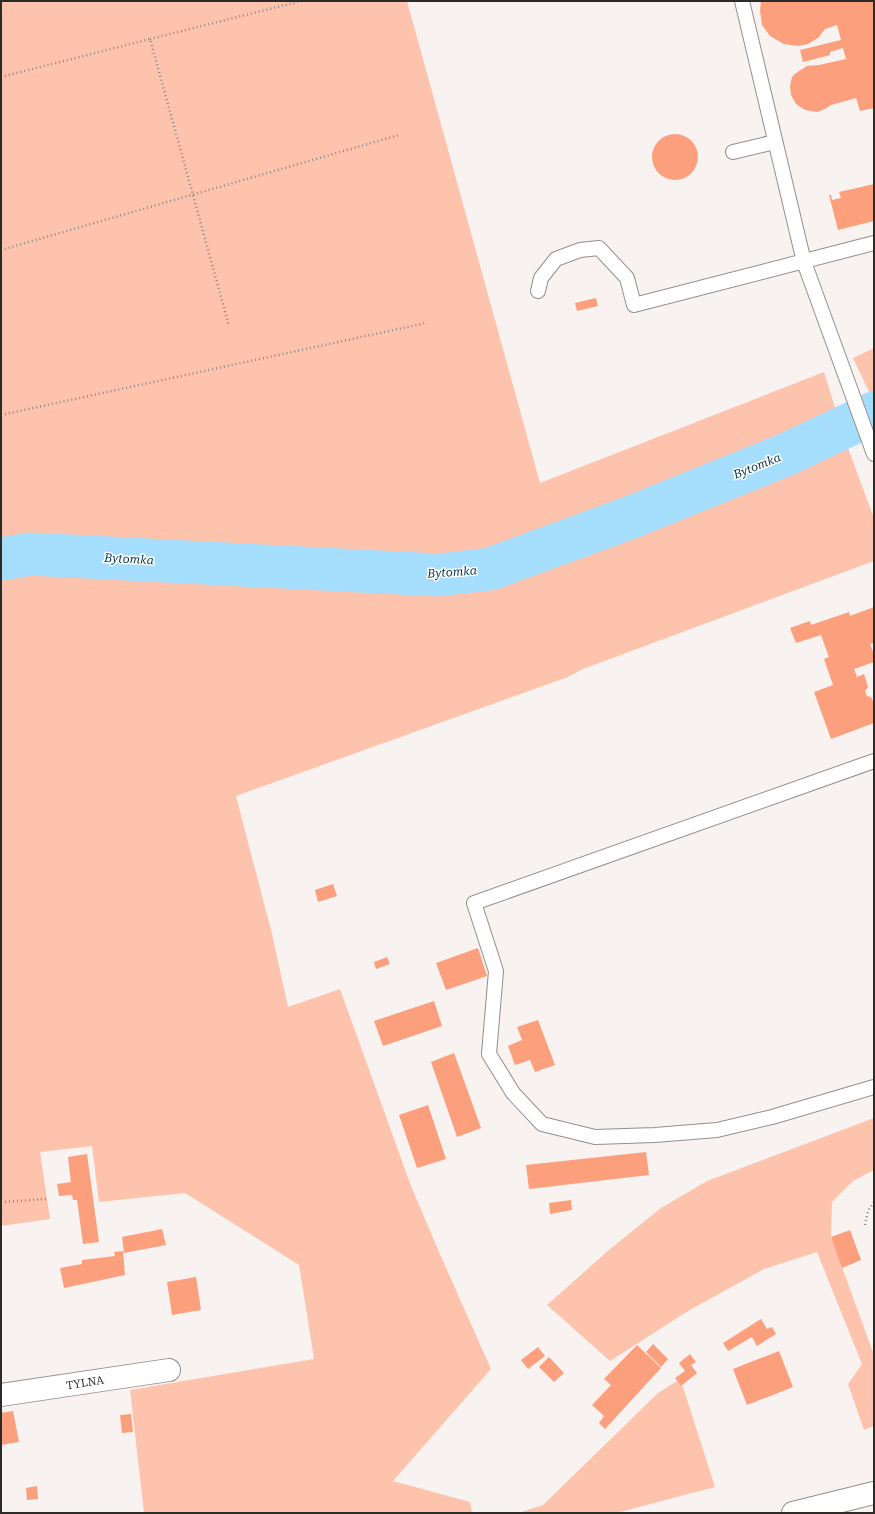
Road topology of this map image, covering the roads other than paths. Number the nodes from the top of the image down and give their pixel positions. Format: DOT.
graph roads {
  1 [pos="742,1"];
  2 [pos="775,142"];
  3 [pos="733,152"];
  4 [pos="874,243"];
  5 [pos="804,262"];
  6 [pos="538,291"];
  7 [pos="874,454"];
  8 [pos="874,761"];
  9 [pos="874,1087"];
  10 [pos="169,1370"];
  11 [pos="1,1396"];
  12 [pos="874,1493"];
  13 [pos="793,1513"];
  1 -- 2 [label="lane"];
  2 -- 3 [label="lane"];
  2 -- 5 [label="lane"];
  4 -- 5 [label="lane"];
  5 -- 6 [label="lane"];
  5 -- 7 [label="lane"];
  8 -- 9 [label="lane"];
  10 -- 11 [label="street, TYLNA"];
  12 -- 13 [label="street"];
}
